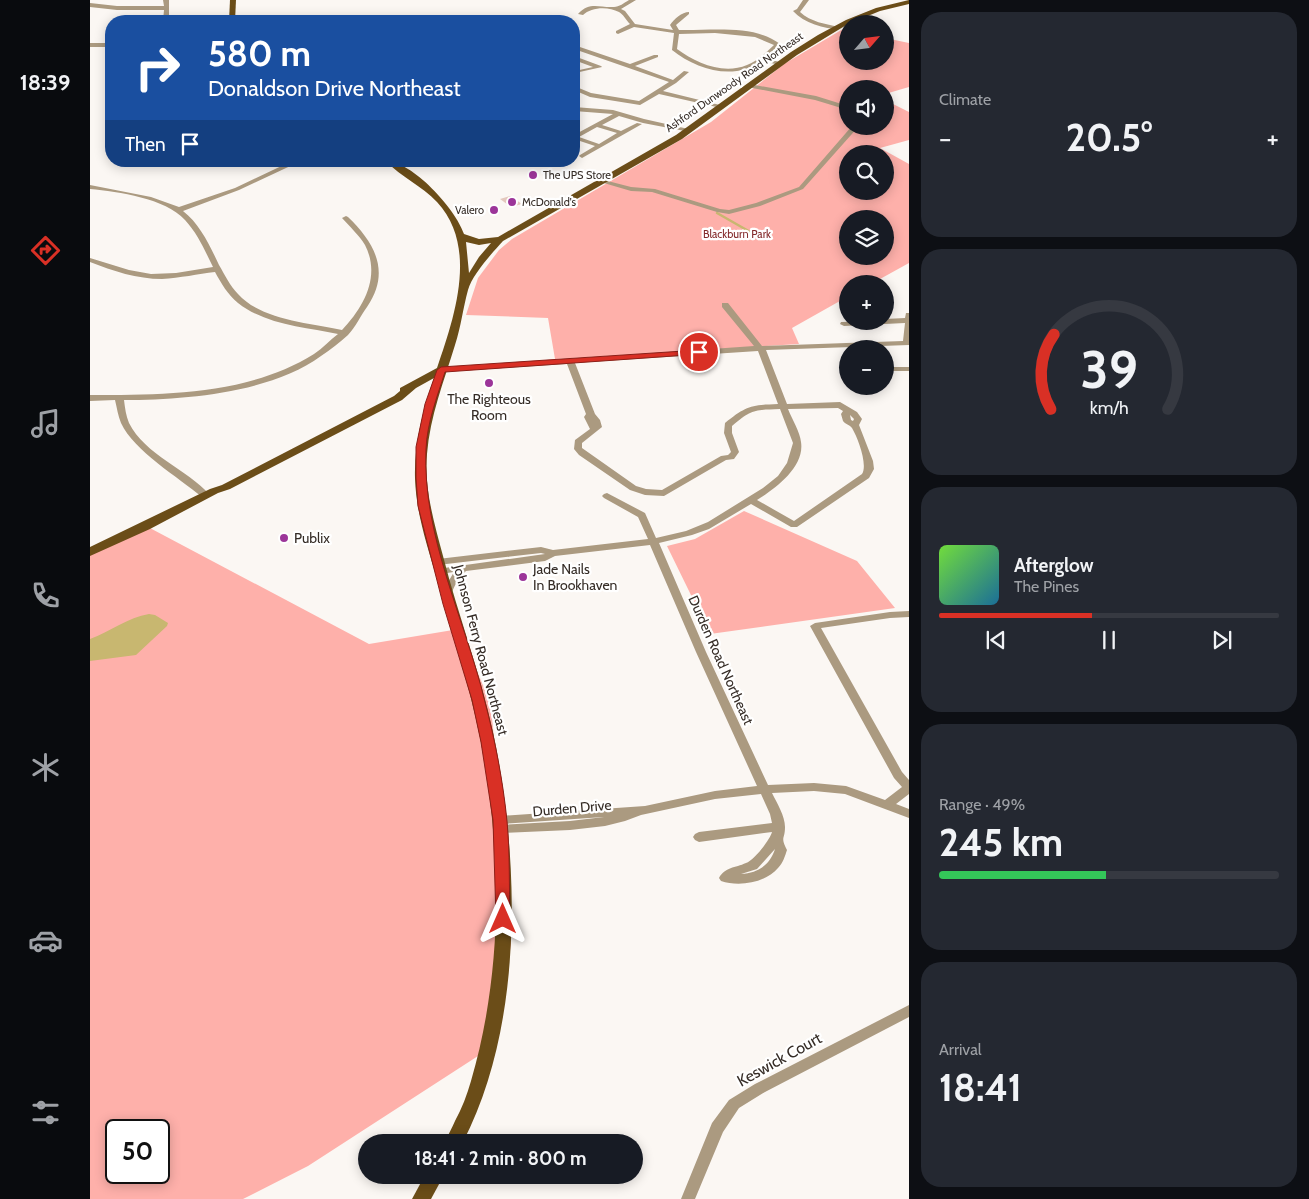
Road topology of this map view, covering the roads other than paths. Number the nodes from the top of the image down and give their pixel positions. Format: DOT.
graph roads {
  1 [pos="166,0"];
  2 [pos="233,0"];
  3 [pos="633,0"];
  4 [pos="806,0"];
  5 [pos="909,2"];
  6 [pos="90,5"];
  7 [pos="167,8"];
  8 [pos="617,9"];
  9 [pos="687,13"];
  10 [pos="581,14"];
  11 [pos="166,15"];
  12 [pos="232,15"];
  13 [pos="633,26"];
  14 [pos="838,28"];
  15 [pos="618,32"];
  16 [pos="676,32"];
  17 [pos="694,32"];
  18 [pos="675,43"];
  19 [pos="90,45"];
  20 [pos="105,45"];
  21 [pos="580,50"];
  22 [pos="695,54"];
  23 [pos="656,56"];
  24 [pos="685,59"];
  25 [pos="760,59"];
  26 [pos="580,60"];
  27 [pos="616,62"];
  28 [pos="780,63"];
  29 [pos="630,66"];
  30 [pos="599,67"];
  31 [pos="580,72"];
  32 [pos="686,72"];
  33 [pos="674,82"];
  34 [pos="749,86"];
  35 [pos="580,91"];
  36 [pos="659,92"];
  37 [pos="839,105"];
  38 [pos="722,106"];
  39 [pos="580,109"];
  40 [pos="617,114"];
  41 [pos="639,124"];
  42 [pos="596,125"];
  43 [pos="690,130"];
  44 [pos="580,134"];
  45 [pos="622,134"];
  46 [pos="848,135"];
  47 [pos="580,139"];
  48 [pos="600,146"];
  49 [pos="582,156"];
  50 [pos="285,167"];
  51 [pos="398,167"];
  52 [pos="600,182"];
  53 [pos="90,187"];
  54 [pos="178,210"];
  55 [pos="346,218"];
  56 [pos="462,236"];
  57 [pos="500,239"];
  58 [pos="464,248"];
  59 [pos="482,259"];
  60 [pos="90,260"];
  61 [pos="218,269"];
  62 [pos="465,287"];
  63 [pos="725,305"];
  64 [pos="909,317"];
  65 [pos="894,319"];
  66 [pos="345,332"];
  67 [pos="908,343"];
  68 [pos="760,348"];
  69 [pos="570,361"];
  70 [pos="909,369"];
  71 [pos="441,370"];
  72 [pos="894,370"];
  73 [pos="90,398"];
  74 [pos="119,398"];
  75 [pos="783,407"];
  76 [pos="210,493"];
  77 [pos="607,496"];
  78 [pos="751,500"];
  79 [pos="654,540"];
  80 [pos="90,552"];
  81 [pos="553,553"];
  82 [pos="439,567"];
  83 [pos="463,568"];
  84 [pos="446,594"];
  85 [pos="909,614"];
  86 [pos="909,788"];
  87 [pos="766,790"];
  88 [pos="887,805"];
  89 [pos="909,814"];
  90 [pos="500,825"];
  91 [pos="779,827"];
  92 [pos="699,837"];
  93 [pos="757,870"];
  94 [pos="909,1010"];
  95 [pos="459,1134"];
  96 [pos="430,1184"];
  97 [pos="421,1199"];
  98 [pos="688,1199"];
  1 -- 7 [label="street"];
  2 -- 12 [label="main road"];
  3 -- 8 [label="street"];
  4 -- 14 [label="street"];
  5 -- 14 [label="main road, Ashford Dunwoody Road Northeast"];
  6 -- 7 [label="street"];
  7 -- 11 [label="street"];
  8 -- 10 [label="street"];
  8 -- 13 [label="street"];
  9 -- 16 [label="street"];
  13 -- 15 [label="street"];
  13 -- 16 [label="street"];
  14 -- 28 [label="main road, Ashford Dunwoody Road Northeast"];
  16 -- 17 [label="street"];
  16 -- 18 [label="street"];
  17 -- 18 [label="street"];
  17 -- 25 [label="street"];
  18 -- 24 [label="street"];
  19 -- 20 [label="street"];
  21 -- 27 [label="street"];
  22 -- 24 [label="street"];
  23 -- 29 [label="street"];
  24 -- 25 [label="street"];
  25 -- 28 [label="street"];
  26 -- 30 [label="street"];
  27 -- 29 [label="street"];
  27 -- 30 [label="street"];
  28 -- 34 [label="main road, Ashford Dunwoody Road Northeast"];
  29 -- 33 [label="street"];
  30 -- 31 [label="street"];
  32 -- 33 [label="street"];
  33 -- 36 [label="street"];
  34 -- 37 [label="street"];
  34 -- 38 [label="main road, Ashford Dunwoody Road Northeast"];
  35 -- 36 [label="street"];
  36 -- 38 [label="street"];
  38 -- 43 [label="main road, Ashford Dunwoody Road Northeast"];
  39 -- 40 [label="street"];
  40 -- 42 [label="street"];
  40 -- 43 [label="street"];
  41 -- 45 [label="street"];
  42 -- 44 [label="street"];
  42 -- 45 [label="street"];
  43 -- 52 [label="main road, Ashford Dunwoody Road Northeast"];
  45 -- 48 [label="street"];
  46 -- 52 [label="street"];
  47 -- 48 [label="street"];
  48 -- 49 [label="street"];
  50 -- 54 [label="street"];
  51 -- 56 [label="main road"];
  52 -- 57 [label="main road, Ashford Dunwoody Road Northeast"];
  53 -- 54 [label="street"];
  54 -- 61 [label="street"];
  55 -- 66 [label="street"];
  56 -- 57 [label="main road"];
  56 -- 58 [label="main road"];
  57 -- 59 [label="main road, Ashford Dunwoody Road Northeast"];
  58 -- 59 [label="main road"];
  58 -- 62 [label="main road"];
  59 -- 62 [label="main road, Ashford Dunwoody Road Northeast"];
  60 -- 61 [label="street"];
  61 -- 66 [label="street"];
  62 -- 71 [label="main road, Johnson Ferry Road Northeast"];
  63 -- 68 [label="street"];
  64 -- 65 [label="street"];
  64 -- 67 [label="street"];
  66 -- 74 [label="street"];
  67 -- 68 [label="street"];
  68 -- 69 [label="street"];
  68 -- 75 [label="street"];
  69 -- 71 [label="street"];
  69 -- 75 [label="street"];
  70 -- 72 [label="street"];
  71 -- 76 [label="main road"];
  71 -- 82 [label="main road, Johnson Ferry Road Northeast"];
  73 -- 74 [label="street"];
  74 -- 76 [label="street"];
  75 -- 78 [label="street"];
  75 -- 78 [label="street"];
  76 -- 80 [label="main road"];
  77 -- 79 [label="street, Durden Road Northeast"];
  78 -- 79 [label="street"];
  79 -- 81 [label="street"];
  79 -- 87 [label="street, Durden Road Northeast"];
  81 -- 82 [label="street"];
  81 -- 83 [label="street"];
  82 -- 83 [label="street"];
  82 -- 84 [label="main road, Johnson Ferry Road Northeast"];
  83 -- 84 [label="street"];
  84 -- 90 [label="main road, Johnson Ferry Road Northeast"];
  85 -- 86 [label="street"];
  86 -- 88 [label="street"];
  87 -- 88 [label="street, Durden Drive"];
  87 -- 90 [label="street, Durden Drive"];
  87 -- 91 [label="street, Durden Road Northeast"];
  88 -- 89 [label="street, Durden Drive"];
  90 -- 95 [label="main road, Johnson Ferry Road Northeast"];
  91 -- 92 [label="street"];
  91 -- 93 [label="street"];
  94 -- 98 [label="street, Keswick Court"];
  96 -- 97 [label="main road"];
}
